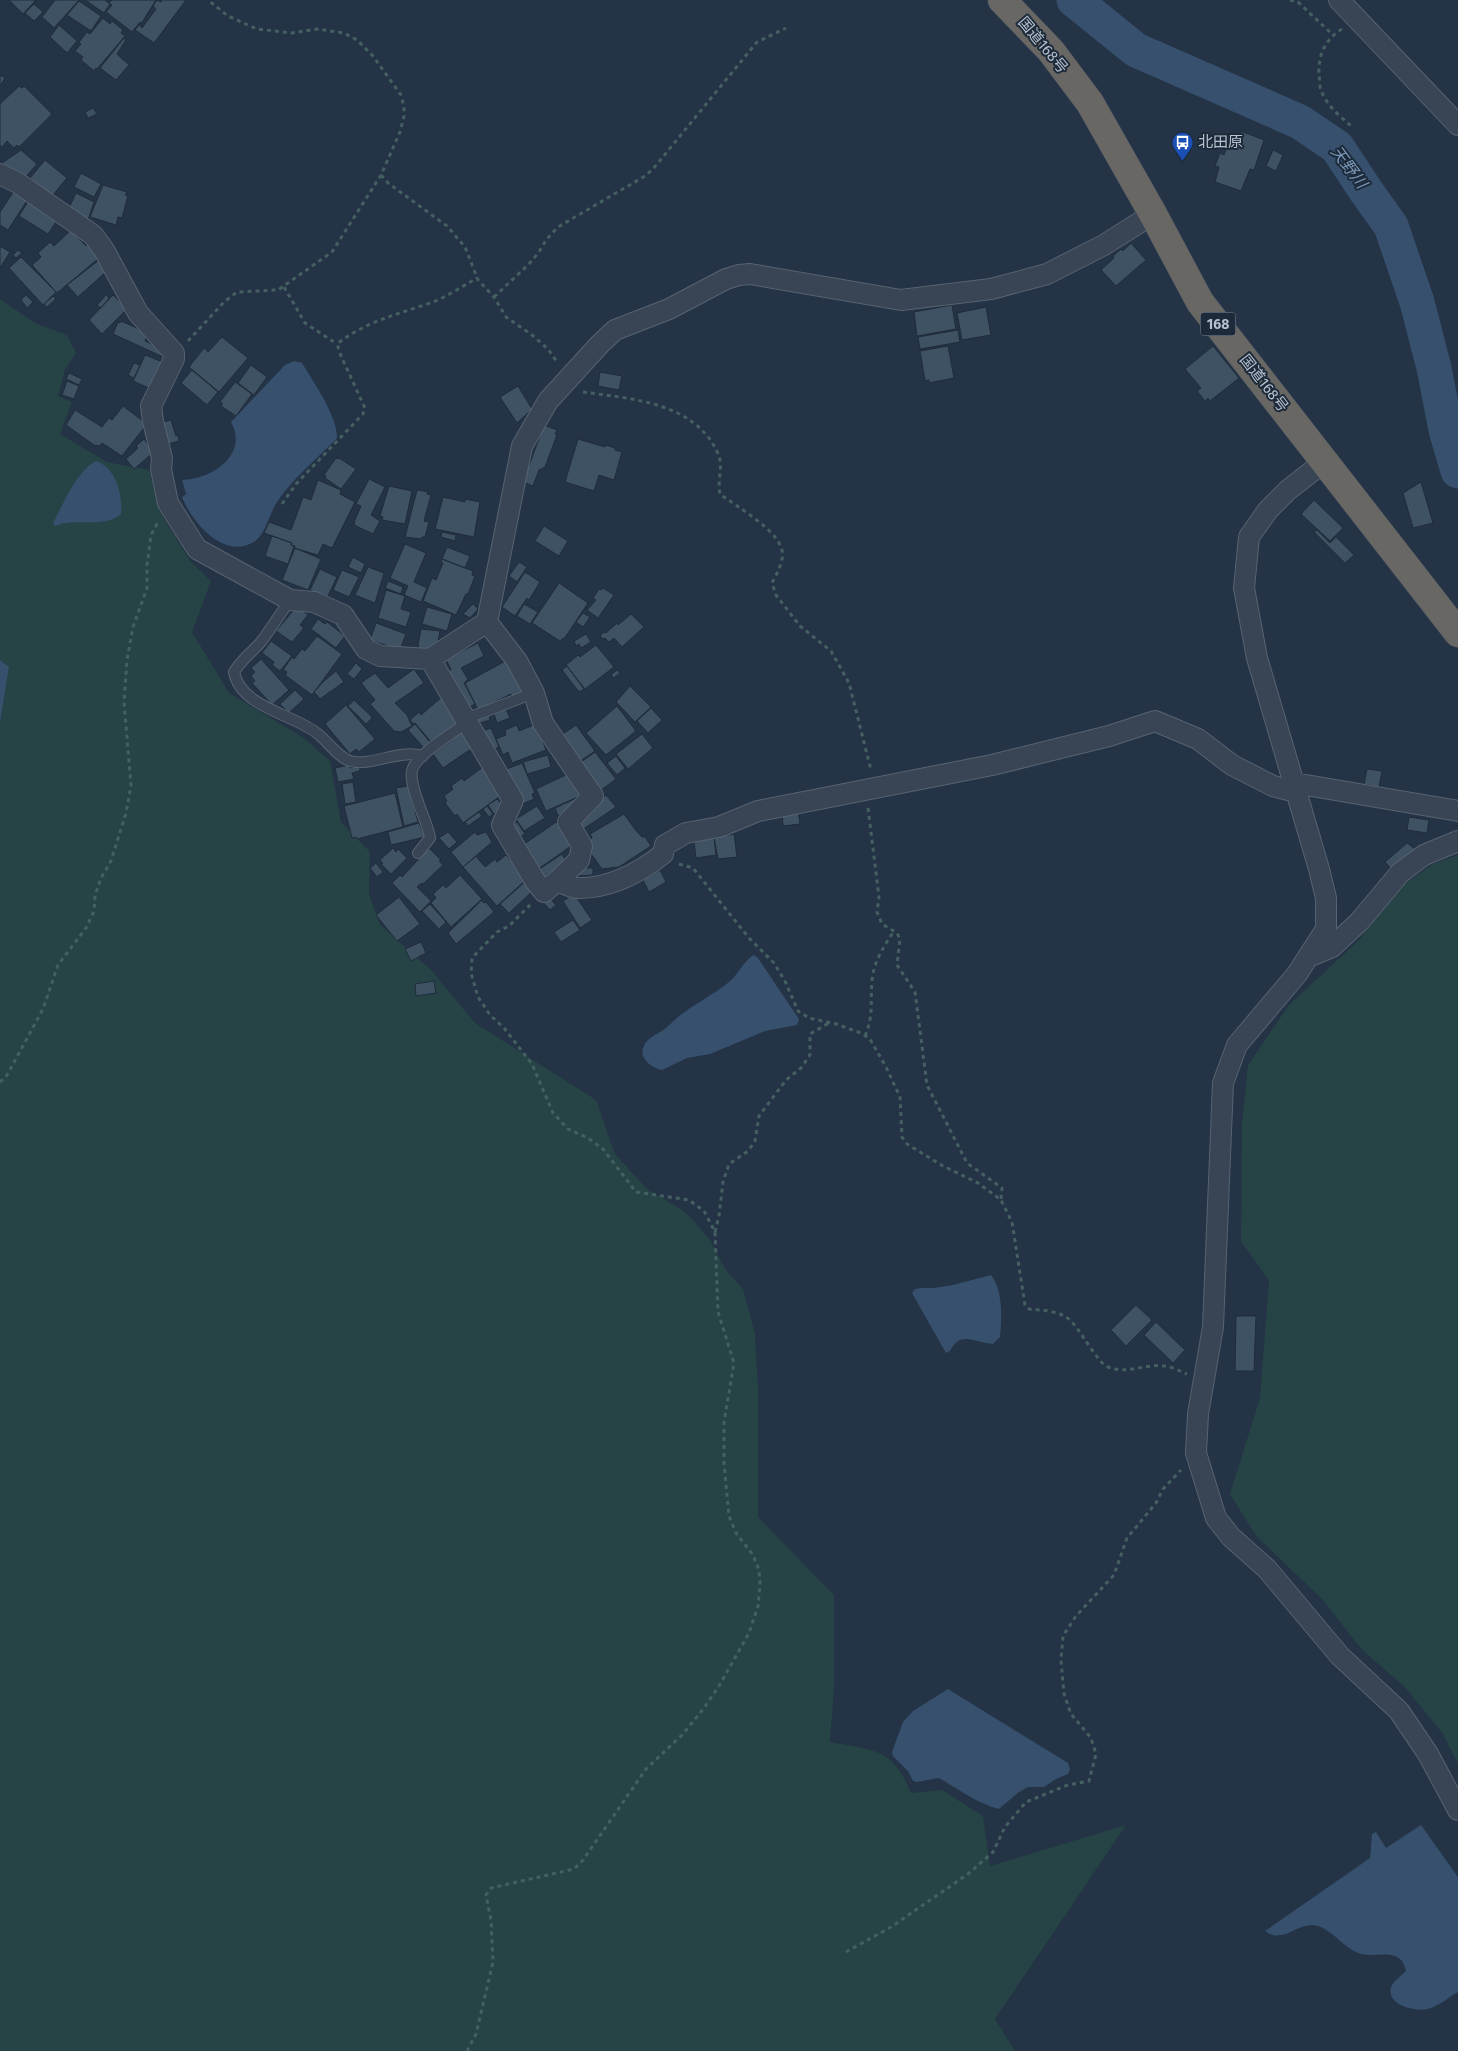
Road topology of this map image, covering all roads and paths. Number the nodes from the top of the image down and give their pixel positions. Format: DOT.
graph roads {
  1 [pos="208,0"];
  2 [pos="1002,0"];
  3 [pos="1290,0"];
  4 [pos="1339,0"];
  5 [pos="1358,20"];
  6 [pos="786,28"];
  7 [pos="1334,35"];
  8 [pos="1458,125"];
  9 [pos="1351,126"];
  10 [pos="0,174"];
  11 [pos="381,175"];
  12 [pos="1154,214"];
  13 [pos="477,278"];
  14 [pos="284,287"];
  15 [pos="494,296"];
  16 [pos="337,344"];
  17 [pos="174,353"];
  18 [pos="563,384"];
  19 [pos="1324,462"];
  20 [pos="282,504"];
  21 [pos="173,513"];
  22 [pos="290,600"];
  23 [pos="487,622"];
  24 [pos="1458,633"];
  25 [pos="430,659"];
  26 [pos="534,693"];
  27 [pos="466,721"];
  28 [pos="423,756"];
  29 [pos="1294,788"];
  30 [pos="869,790"];
  31 [pos="1458,811"];
  32 [pos="1458,841"];
  33 [pos="418,853"];
  34 [pos="643,869"];
  35 [pos="551,886"];
  36 [pos="894,931"];
  37 [pos="1308,957"];
  38 [pos="829,1023"];
  39 [pos="865,1036"];
  40 [pos="0,1082"];
  41 [pos="1001,1200"];
  42 [pos="715,1232"];
  43 [pos="1204,1380"];
  44 [pos="1196,1453"];
  45 [pos="1458,1810"];
  46 [pos="846,1952"];
  47 [pos="468,2051"];
  1 -- 11 [label="path"];
  2 -- 12 [label="highway, 国道168号 / 168"];
  3 -- 7 [label="path"];
  4 -- 5 [label="street"];
  5 -- 7 [label="path"];
  5 -- 8 [label="street"];
  6 -- 15 [label="path"];
  7 -- 9 [label="path"];
  10 -- 17 [label="street"];
  11 -- 13 [label="path"];
  11 -- 14 [label="path"];
  12 -- 18 [label="street"];
  12 -- 19 [label="highway, 国道168号 / 168"];
  13 -- 15 [label="path"];
  13 -- 16 [label="path"];
  14 -- 16 [label="path"];
  14 -- 17 [label="path"];
  15 -- 18 [label="path"];
  16 -- 20 [label="path"];
  17 -- 21 [label="street"];
  18 -- 23 [label="street"];
  18 -- 30 [label="path"];
  19 -- 24 [label="highway, 国道168号 / 168"];
  19 -- 29 [label="street"];
  21 -- 22 [label="street"];
  21 -- 40 [label="path"];
  22 -- 25 [label="street"];
  22 -- 28 [label="lane"];
  23 -- 25 [label="street"];
  23 -- 26 [label="street"];
  25 -- 27 [label="street"];
  26 -- 27 [label="lane"];
  26 -- 35 [label="street"];
  27 -- 28 [label="lane"];
  27 -- 35 [label="street"];
  28 -- 33 [label="lane"];
  29 -- 30 [label="street"];
  29 -- 31 [label="street"];
  29 -- 37 [label="street"];
  30 -- 34 [label="street"];
  30 -- 36 [label="path"];
  32 -- 37 [label="street"];
  34 -- 35 [label="street"];
  34 -- 38 [label="path"];
  35 -- 42 [label="path"];
  36 -- 39 [label="path"];
  36 -- 41 [label="path"];
  37 -- 43 [label="street"];
  38 -- 39 [label="path"];
  38 -- 42 [label="path"];
  39 -- 41 [label="path"];
  41 -- 43 [label="path"];
  42 -- 47 [label="path"];
  43 -- 44 [label="street"];
  44 -- 45 [label="street"];
  44 -- 46 [label="path"];
}
